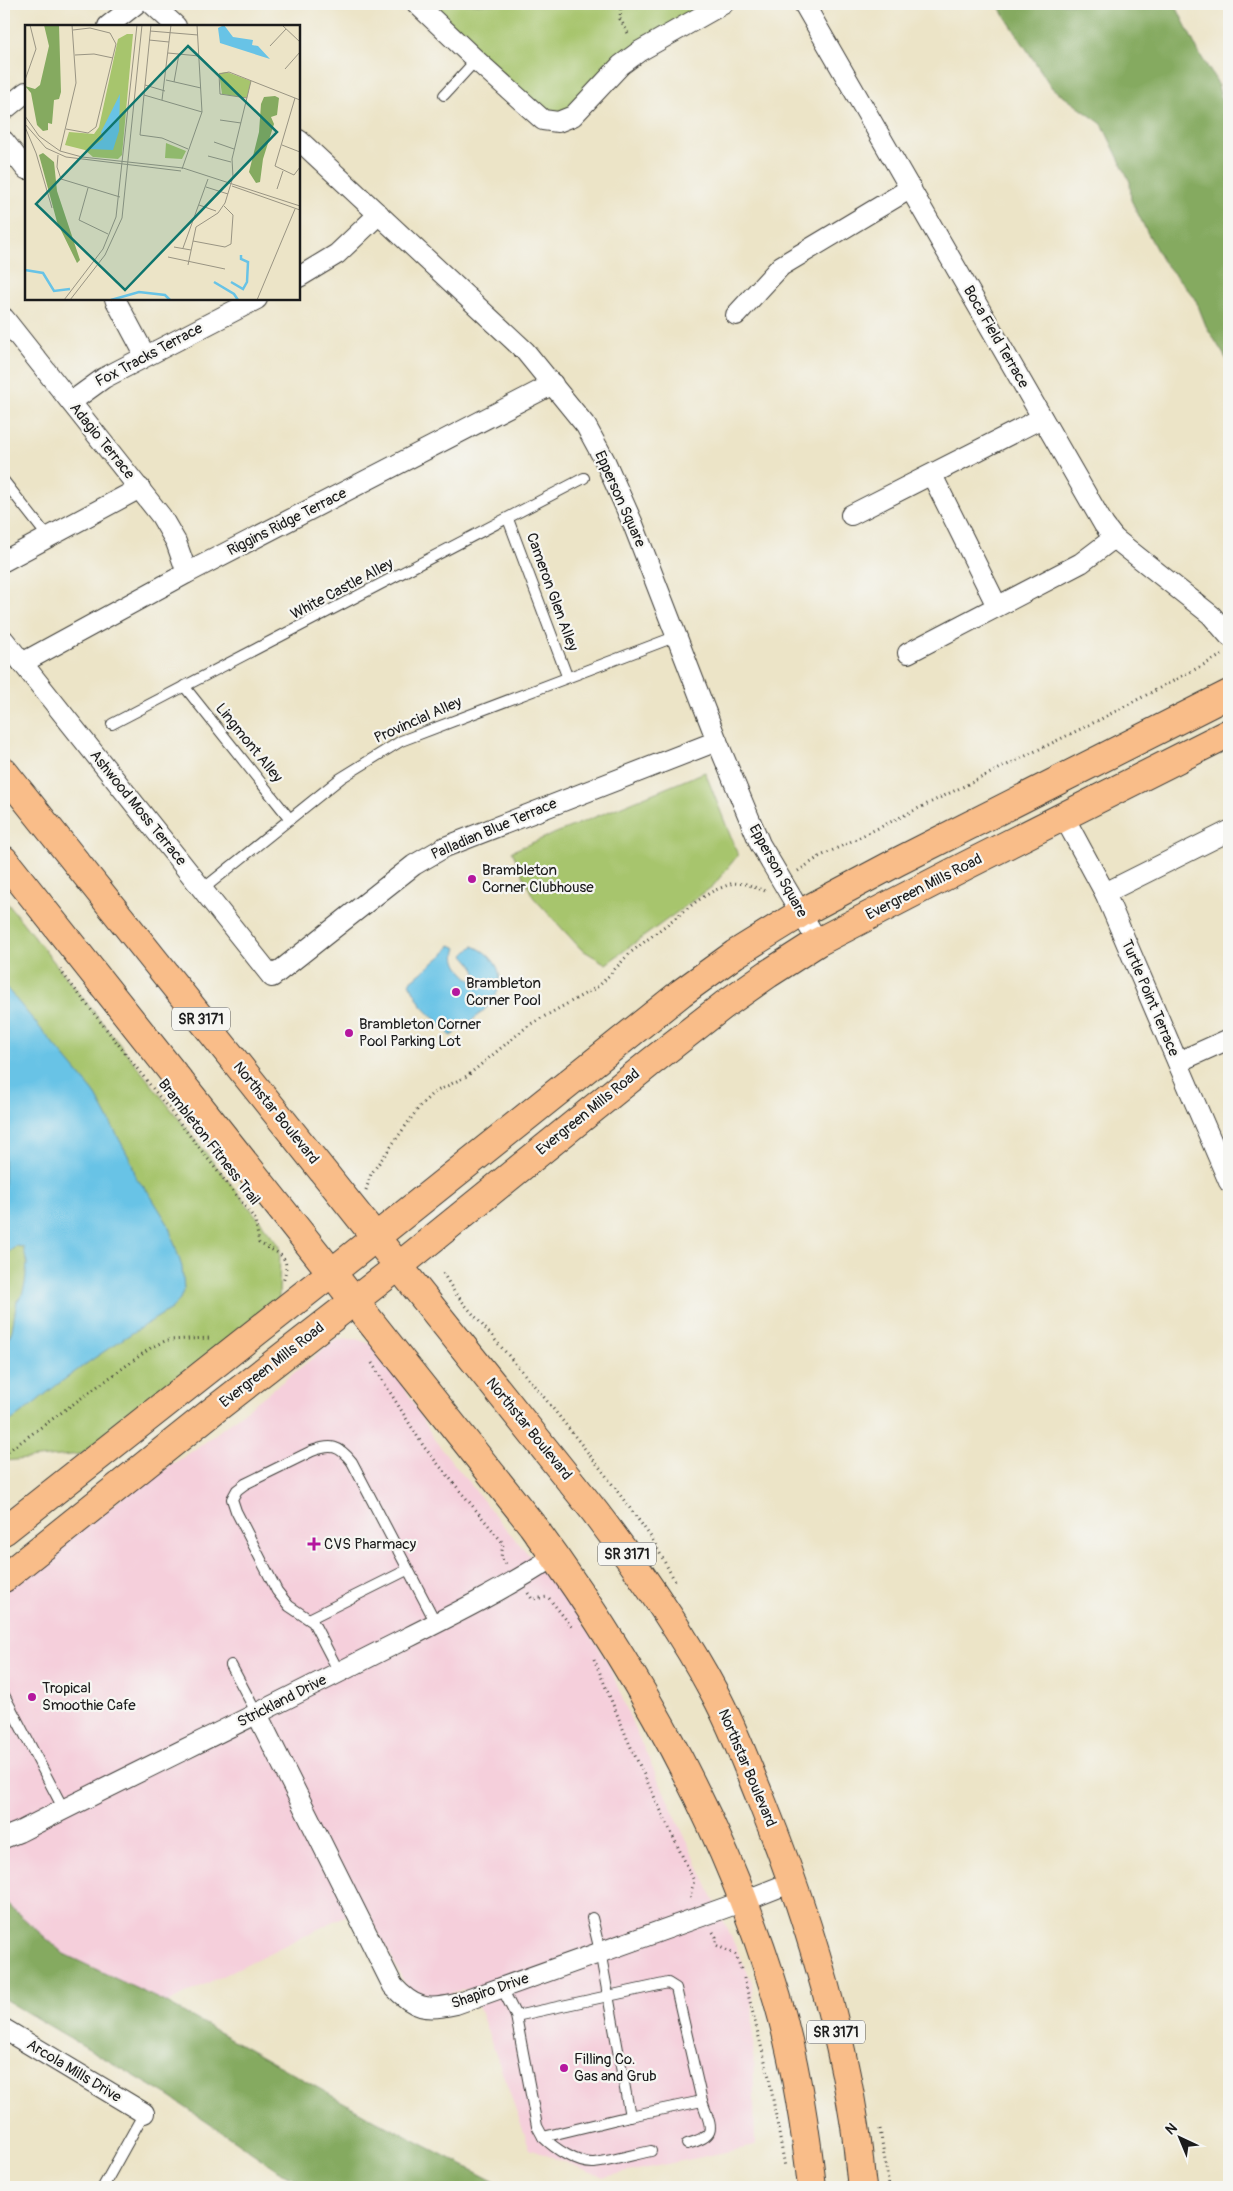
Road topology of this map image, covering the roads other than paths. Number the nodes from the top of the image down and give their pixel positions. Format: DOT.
graph roads {
  1 [pos="136,4"];
  2 [pos="152,4"];
  3 [pos="417,4"];
  4 [pos="722,4"];
  5 [pos="804,4"];
  6 [pos="109,25"];
  7 [pos="175,25"];
  8 [pos="476,60"];
  9 [pos="25,93"];
  10 [pos="444,95"];
  11 [pos="4,110"];
  12 [pos="4,141"];
  13 [pos="300,141"];
  14 [pos="25,168"];
  15 [pos="911,188"];
  16 [pos="379,214"];
  17 [pos="300,276"];
  18 [pos="116,300"];
  19 [pos="255,300"];
  20 [pos="736,314"];
  21 [pos="4,318"];
  22 [pos="145,355"];
  23 [pos="553,384"];
  24 [pos="71,402"];
  25 [pos="1042,418"];
  26 [pos="932,475"];
  27 [pos="584,478"];
  28 [pos="4,481"];
  29 [pos="140,488"];
  30 [pos="851,515"];
  31 [pos="508,518"];
  32 [pos="48,537"];
  33 [pos="1114,538"];
  34 [pos="4,561"];
  35 [pos="187,573"];
  36 [pos="997,606"];
  37 [pos="676,636"];
  38 [pos="1229,636"];
  39 [pos="4,640"];
  40 [pos="908,653"];
  41 [pos="22,663"];
  42 [pos="567,676"];
  43 [pos="184,686"];
  44 [pos="1229,694"];
  45 [pos="112,724"];
  46 [pos="1229,733"];
  47 [pos="717,741"];
  48 [pos="4,772"];
  49 [pos="1064,817"];
  50 [pos="290,819"];
  51 [pos="1229,831"];
  52 [pos="4,860"];
  53 [pos="203,889"];
  54 [pos="1105,894"];
  55 [pos="801,913"];
  56 [pos="818,942"];
  57 [pos="272,977"];
  58 [pos="1229,1040"];
  59 [pos="1178,1062"];
  60 [pos="1229,1180"];
  61 [pos="375,1238"];
  62 [pos="399,1266"];
  63 [pos="332,1273"];
  64 [pos="353,1302"];
  65 [pos="4,1531"];
  66 [pos="555,1556"];
  67 [pos="407,1570"];
  68 [pos="4,1578"];
  69 [pos="309,1619"];
  70 [pos="436,1623"];
  71 [pos="232,1665"];
  72 [pos="340,1672"];
  73 [pos="4,1695"];
  74 [pos="257,1714"];
  75 [pos="64,1810"];
  76 [pos="4,1838"];
  77 [pos="792,1882"];
  78 [pos="744,1901"];
  79 [pos="592,1918"];
  80 [pos="600,1951"];
  81 [pos="502,1988"];
  82 [pos="608,1995"];
  83 [pos="516,2016"];
  84 [pos="4,2029"];
  85 [pos="702,2101"];
  86 [pos="144,2113"];
  87 [pos="630,2116"];
  88 [pos="543,2137"];
  89 [pos="687,2144"];
  90 [pos="651,2151"];
  91 [pos="103,2187"];
  92 [pos="812,2187"];
  93 [pos="862,2187"];
  1 -- 6 [label="street"];
  2 -- 7 [label="street"];
  3 -- 8 [label="street"];
  4 -- 8 [label="street"];
  5 -- 15 [label="street, Boca Field Terrace"];
  8 -- 10 [label="lane"];
  9 -- 11 [label="street"];
  12 -- 14 [label="street"];
  13 -- 16 [label="street, Epperson Square"];
  15 -- 20 [label="street"];
  15 -- 25 [label="street, Boca Field Terrace"];
  16 -- 17 [label="street"];
  16 -- 23 [label="street, Epperson Square"];
  18 -- 22 [label="street"];
  19 -- 22 [label="street, Fox Tracks Terrace"];
  21 -- 24 [label="street, Adagio Terrace"];
  22 -- 24 [label="street, Fox Tracks Terrace"];
  23 -- 35 [label="street, Riggins Ridge Terrace"];
  23 -- 37 [label="street, Epperson Square"];
  24 -- 29 [label="street, Adagio Terrace"];
  25 -- 26 [label="street"];
  25 -- 33 [label="street, Boca Field Terrace"];
  26 -- 30 [label="street"];
  26 -- 36 [label="street"];
  27 -- 31 [label="lane, White Castle Alley"];
  28 -- 32 [label="lane"];
  29 -- 32 [label="street"];
  29 -- 35 [label="street, Adagio Terrace"];
  31 -- 42 [label="lane, Cameron Glen Alley"];
  31 -- 43 [label="lane, White Castle Alley"];
  32 -- 34 [label="street"];
  33 -- 36 [label="street"];
  33 -- 38 [label="street, Boca Field Terrace"];
  35 -- 41 [label="street, Riggins Ridge Terrace"];
  36 -- 40 [label="street"];
  37 -- 42 [label="lane, Provincial Alley"];
  37 -- 47 [label="street, Epperson Square"];
  39 -- 41 [label="street, Ashwood Moss Terrace"];
  41 -- 53 [label="street, Ashwood Moss Terrace"];
  42 -- 50 [label="lane, Provincial Alley"];
  43 -- 45 [label="lane, White Castle Alley"];
  43 -- 50 [label="lane, Lingmont Alley"];
  44 -- 55 [label="main road"];
  46 -- 49 [label="main road, Evergreen Mills Road"];
  47 -- 55 [label="street, Epperson Square"];
  47 -- 57 [label="street, Palladian Blue Terrace"];
  48 -- 61 [label="main road, Northstar Boulevard / SR 3171"];
  49 -- 54 [label="street, Turtle Point Terrace"];
  49 -- 56 [label="main road, Evergreen Mills Road"];
  50 -- 53 [label="lane, Provincial Alley"];
  51 -- 54 [label="street"];
  52 -- 63 [label="main road, SR 3171"];
  53 -- 57 [label="street, Ashwood Moss Terrace"];
  54 -- 59 [label="street, Turtle Point Terrace"];
  55 -- 56 [label="street, Epperson Square"];
  55 -- 61 [label="main road"];
  56 -- 62 [label="main road, Evergreen Mills Road"];
  58 -- 59 [label="street"];
  59 -- 60 [label="street, Turtle Point Terrace"];
  61 -- 62 [label="main road, Northstar Boulevard / SR 3171"];
  61 -- 63 [label="main road"];
  62 -- 64 [label="main road, Evergreen Mills Road"];
  62 -- 77 [label="main road, Northstar Boulevard / SR 3171"];
  63 -- 64 [label="main road, SR 3171"];
  63 -- 65 [label="main road"];
  64 -- 66 [label="main road, SR 3171"];
  64 -- 68 [label="main road, Evergreen Mills Road"];
  66 -- 70 [label="street, Strickland Drive"];
  66 -- 78 [label="main road, SR 3171"];
  67 -- 69 [label="lane"];
  67 -- 69 [label="lane"];
  67 -- 70 [label="lane"];
  69 -- 72 [label="lane"];
  70 -- 72 [label="street, Strickland Drive"];
  71 -- 74 [label="lane"];
  72 -- 74 [label="street, Strickland Drive"];
  73 -- 75 [label="lane"];
  74 -- 75 [label="street, Strickland Drive"];
  74 -- 81 [label="street, Shapiro Drive"];
  75 -- 76 [label="street, Strickland Drive"];
  77 -- 78 [label="street, Shapiro Drive"];
  77 -- 93 [label="main road, Northstar Boulevard / SR 3171"];
  78 -- 80 [label="street, Shapiro Drive"];
  78 -- 92 [label="main road, SR 3171"];
  79 -- 80 [label="lane"];
  80 -- 81 [label="street, Shapiro Drive"];
  80 -- 82 [label="lane"];
  81 -- 83 [label="lane"];
  82 -- 83 [label="lane"];
  82 -- 85 [label="lane"];
  82 -- 87 [label="lane"];
  83 -- 88 [label="lane"];
  84 -- 86 [label="street, Arcola Mills Drive"];
  85 -- 87 [label="lane"];
  85 -- 89 [label="lane"];
  86 -- 91 [label="lane"];
  87 -- 88 [label="lane"];
  88 -- 90 [label="lane"];
}
